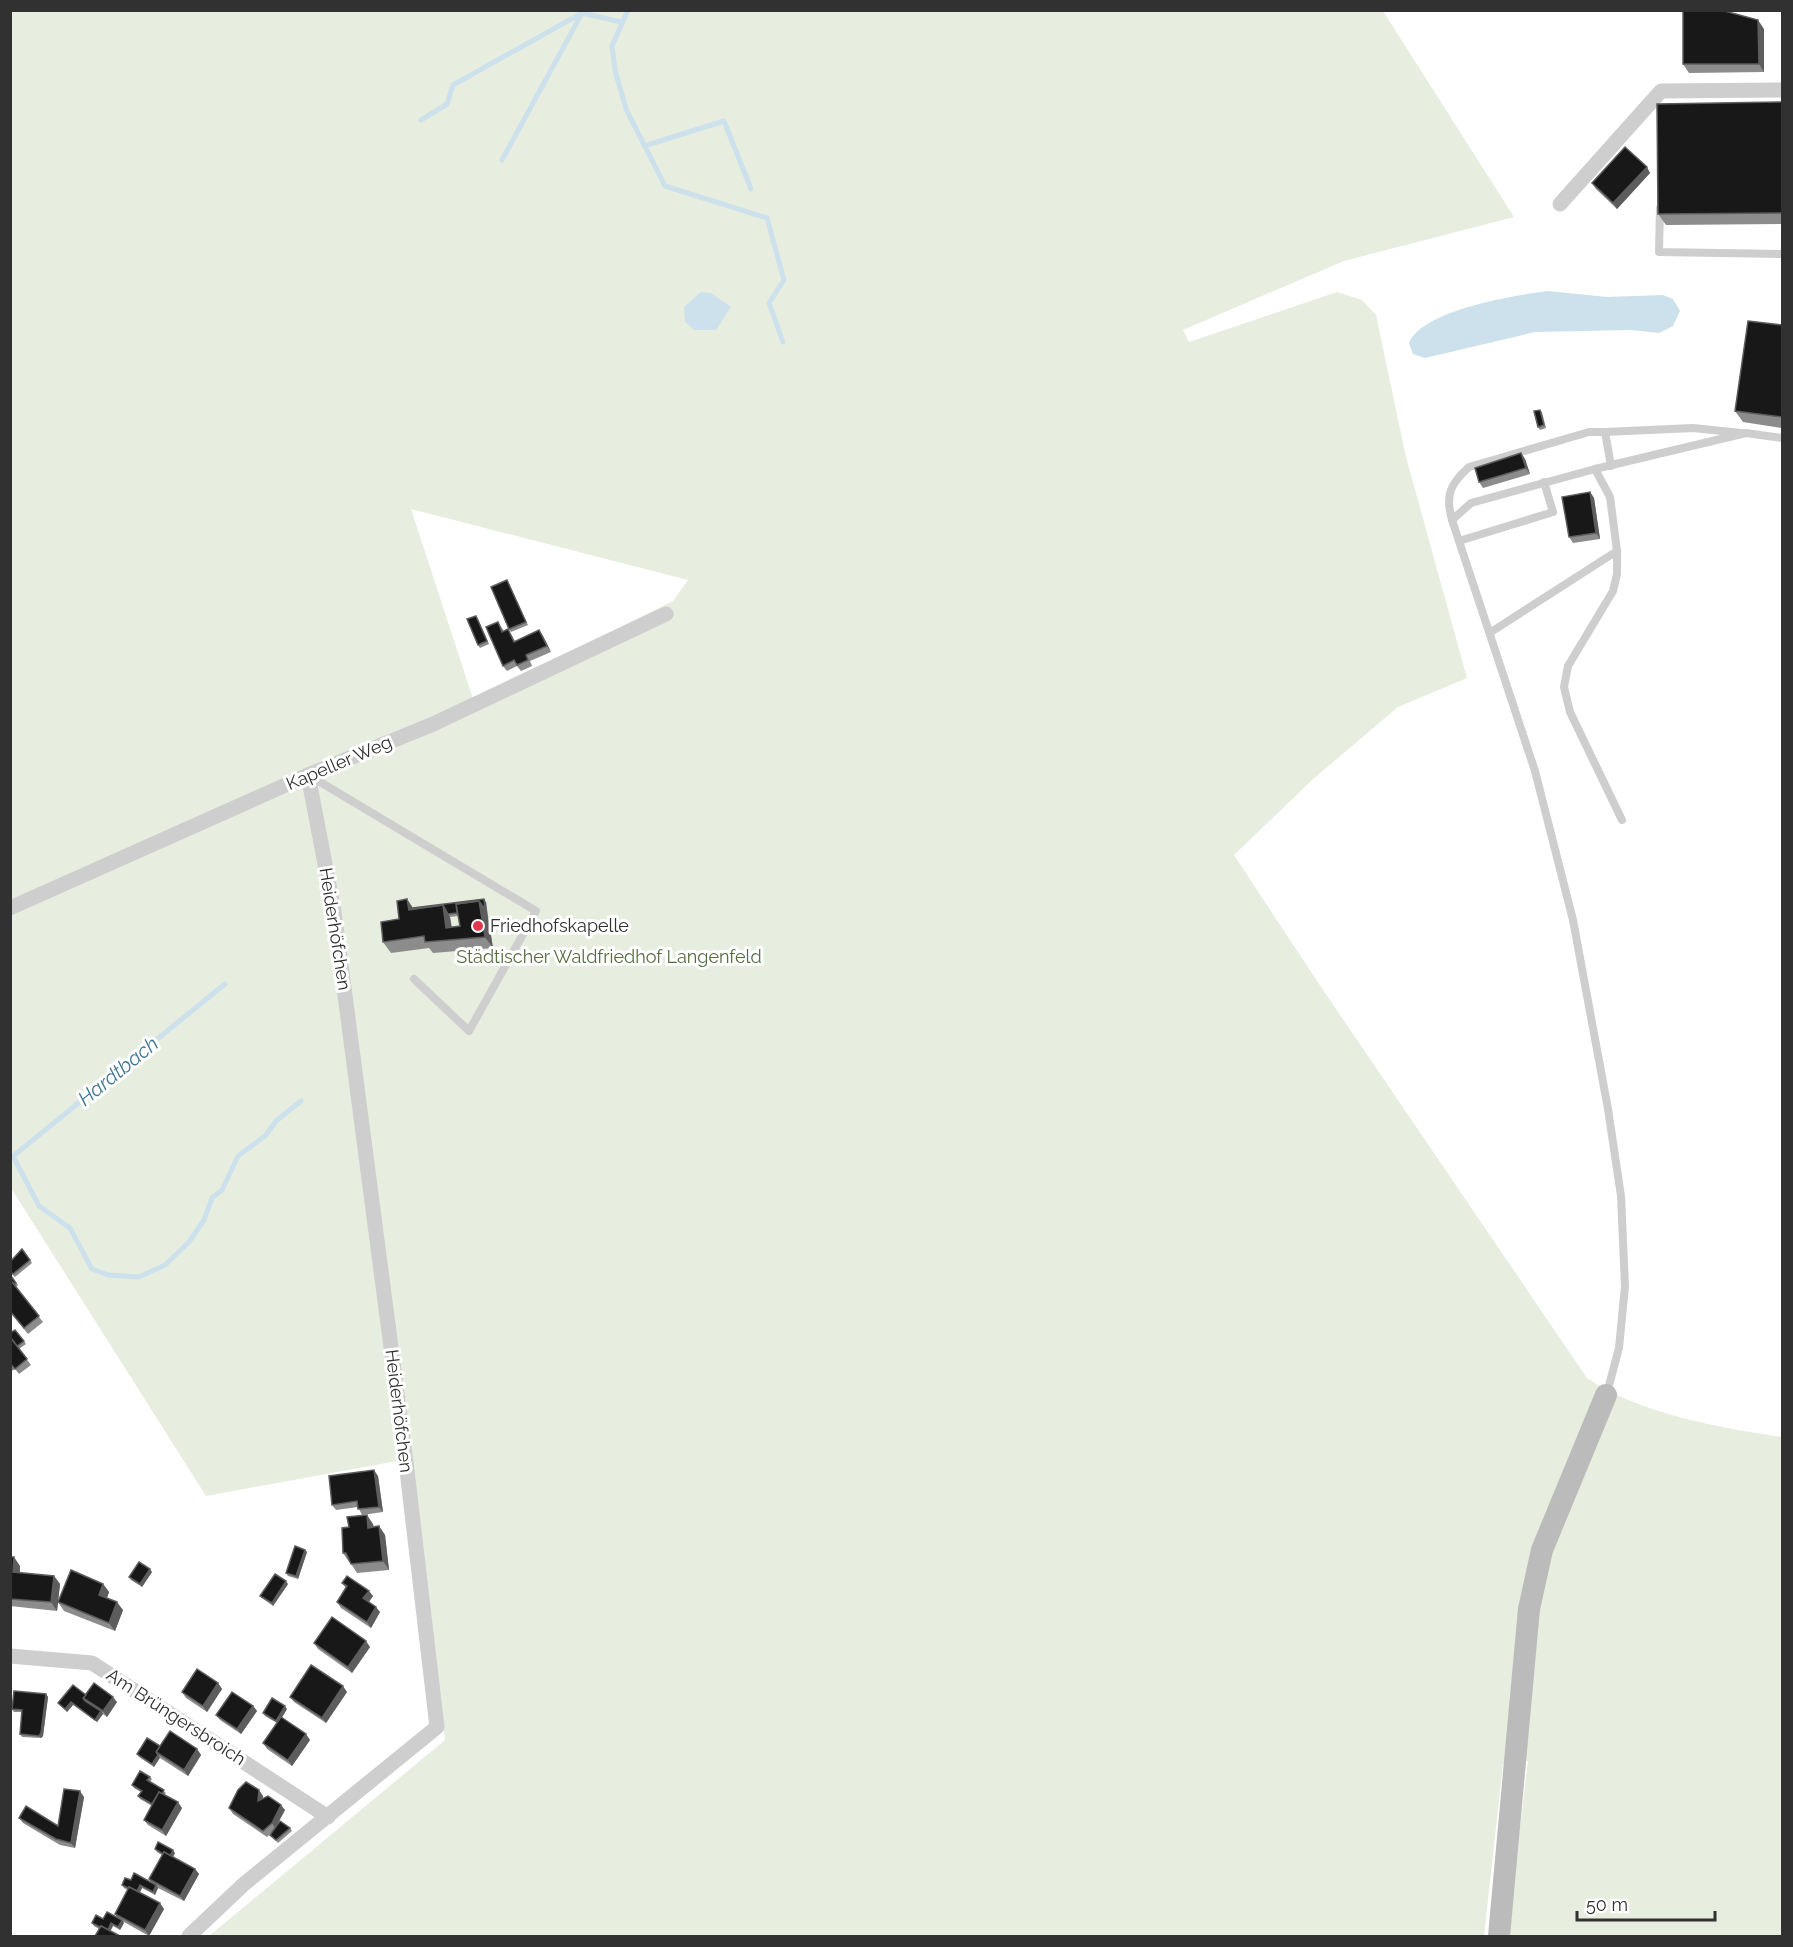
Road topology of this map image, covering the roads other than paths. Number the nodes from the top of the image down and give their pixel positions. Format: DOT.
graph roads {
  1 [pos="1782,90"];
  2 [pos="1660,194"];
  3 [pos="1560,204"];
  4 [pos="1782,254"];
  5 [pos="1605,432"];
  6 [pos="1746,434"];
  7 [pos="1782,438"];
  8 [pos="1611,466"];
  9 [pos="1595,469"];
  10 [pos="1544,482"];
  11 [pos="1452,520"];
  12 [pos="1460,541"];
  13 [pos="1617,551"];
  14 [pos="666,614"];
  15 [pos="1491,632"];
  16 [pos="308,775"];
  17 [pos="1622,820"];
  18 [pos="10,908"];
  19 [pos="414,979"];
  20 [pos="1606,1395"];
  21 [pos="10,1656"];
  22 [pos="328,1817"];
  23 [pos="189,1936"];
  24 [pos="1499,1936"];
  1 -- 3 [label="street"];
  2 -- 4 [label="lane"];
  5 -- 6 [label="lane"];
  5 -- 8 [label="lane"];
  5 -- 11 [label="lane"];
  6 -- 7 [label="lane"];
  6 -- 8 [label="lane"];
  8 -- 9 [label="lane"];
  9 -- 10 [label="lane"];
  9 -- 13 [label="lane"];
  10 -- 11 [label="lane"];
  10 -- 12 [label="lane"];
  11 -- 12 [label="lane"];
  12 -- 15 [label="lane"];
  13 -- 15 [label="lane"];
  13 -- 17 [label="lane"];
  14 -- 16 [label="street, Kapeller Weg"];
  15 -- 20 [label="lane"];
  16 -- 18 [label="street, Kapeller Weg"];
  16 -- 19 [label="lane"];
  16 -- 22 [label="street, Heiderhöfchen"];
  20 -- 24 [label="street"];
  21 -- 22 [label="street, Am Brüngersbroich"];
  22 -- 23 [label="street, Heiderhöfchen"];
}
